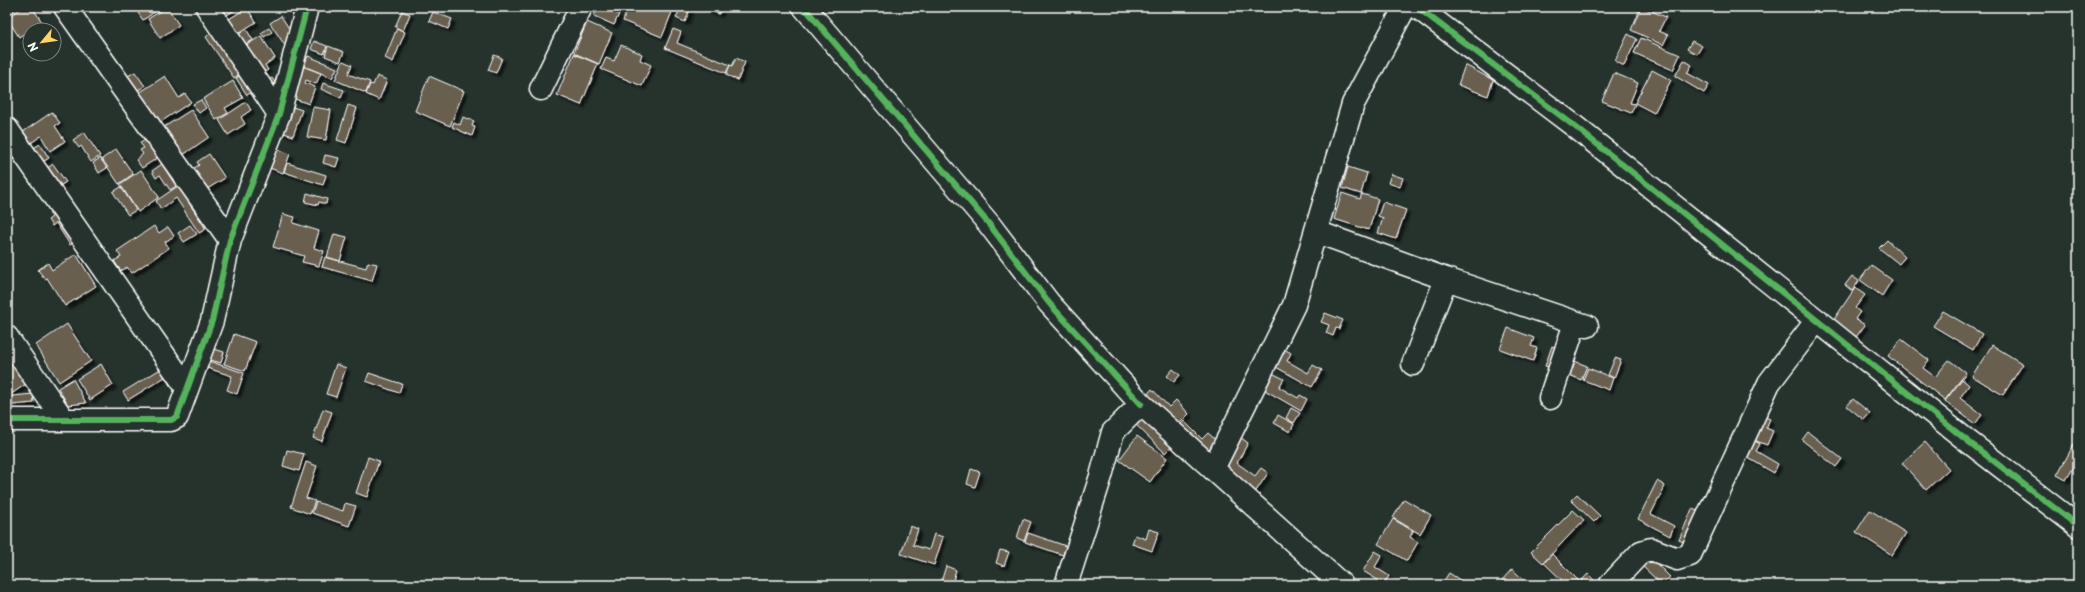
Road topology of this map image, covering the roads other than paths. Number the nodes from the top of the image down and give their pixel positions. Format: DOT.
graph roads {
  1 [pos="65,7"];
  2 [pos="207,7"];
  3 [pos="307,7"];
  4 [pos="581,7"];
  5 [pos="804,7"];
  6 [pos="1405,7"];
  7 [pos="1417,7"];
  8 [pos="541,89"];
  9 [pos="279,114"];
  10 [pos="7,129"];
  11 [pos="1317,232"];
  12 [pos="230,240"];
  13 [pos="1446,279"];
  14 [pos="1816,320"];
  15 [pos="7,337"];
  16 [pos="1413,364"];
  17 [pos="187,388"];
  18 [pos="1550,398"];
  19 [pos="1141,404"];
  20 [pos="63,419"];
  21 [pos="7,420"];
  22 [pos="1213,469"];
  23 [pos="2078,526"];
  24 [pos="1066,585"];
  25 [pos="1342,585"];
  26 [pos="1610,585"];
  1 -- 12 [label="street"];
  2 -- 9 [label="street"];
  3 -- 9 [label="street"];
  4 -- 8 [label="street"];
  5 -- 19 [label="street"];
  6 -- 11 [label="street"];
  7 -- 14 [label="street"];
  9 -- 12 [label="street"];
  10 -- 17 [label="street"];
  11 -- 13 [label="street"];
  11 -- 22 [label="street"];
  12 -- 17 [label="street"];
  13 -- 16 [label="street"];
  13 -- 18 [label="street"];
  14 -- 23 [label="street"];
  14 -- 26 [label="street"];
  15 -- 20 [label="street"];
  17 -- 20 [label="street"];
  19 -- 22 [label="street"];
  19 -- 24 [label="street"];
  20 -- 21 [label="street"];
  22 -- 25 [label="street"];
}
